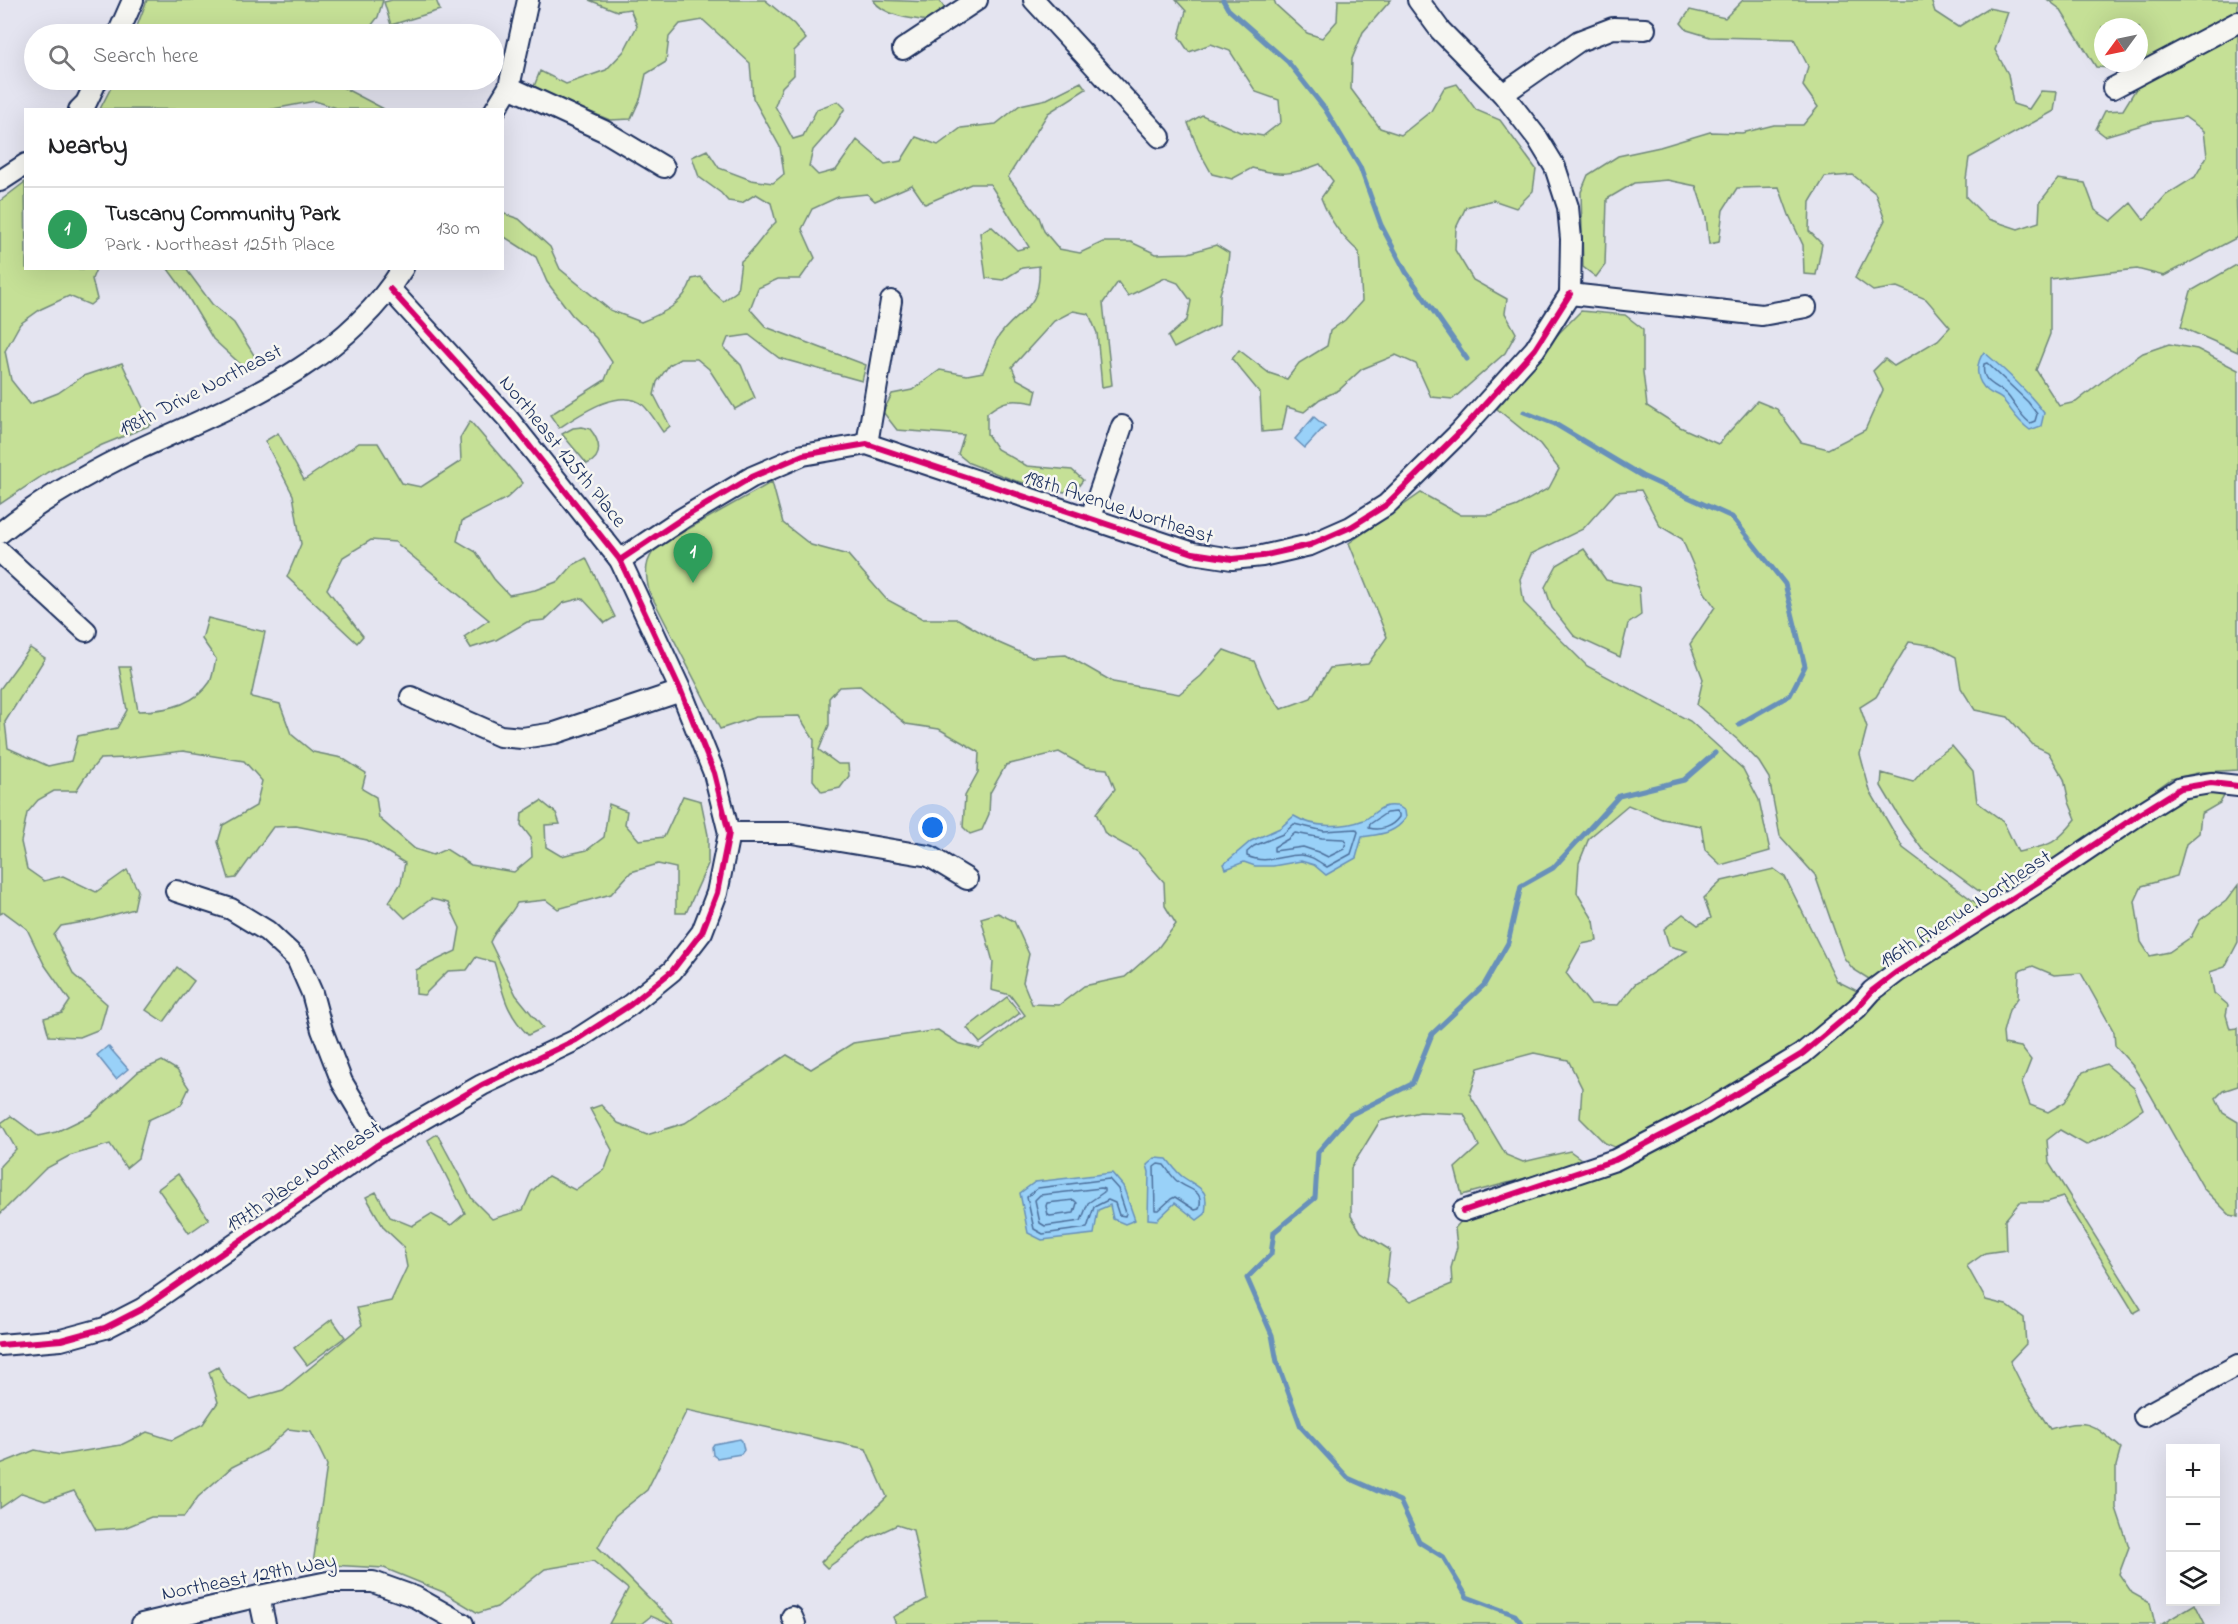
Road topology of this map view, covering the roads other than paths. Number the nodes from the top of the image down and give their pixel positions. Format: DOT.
graph roads {
  1 [pos="133,0"];
  2 [pos="528,0"];
  3 [pos="978,0"];
  4 [pos="1034,0"];
  5 [pos="1418,0"];
  6 [pos="2238,22"];
  7 [pos="122,24"];
  8 [pos="1645,29"];
  9 [pos="903,49"];
  10 [pos="509,87"];
  11 [pos="2113,88"];
  12 [pos="92,90"];
  13 [pos="1503,94"];
  14 [pos="82,108"];
  15 [pos="496,108"];
  16 [pos="1160,137"];
  17 [pos="24,165"];
  18 [pos="664,167"];
  19 [pos="0,181"];
  20 [pos="402,270"];
  21 [pos="390,289"];
  22 [pos="1570,294"];
  23 [pos="891,300"];
  24 [pos="1806,307"];
  25 [pos="1122,426"];
  26 [pos="867,444"];
  27 [pos="1091,517"];
  28 [pos="0,532"];
  29 [pos="0,552"];
  30 [pos="620,560"];
  31 [pos="86,631"];
  32 [pos="681,691"];
  33 [pos="411,697"];
  34 [pos="2238,786"];
  35 [pos="729,833"];
  36 [pos="967,879"];
  37 [pos="176,891"];
  38 [pos="378,1144"];
  39 [pos="1463,1211"];
  40 [pos="0,1346"];
  41 [pos="2238,1365"];
  42 [pos="2144,1416"];
  43 [pos="259,1596"];
  44 [pos="142,1624"];
  45 [pos="265,1624"];
  46 [pos="463,1624"];
  1 -- 7 [label="street"];
  2 -- 10 [label="street"];
  3 -- 9 [label="street"];
  4 -- 16 [label="street"];
  5 -- 13 [label="street"];
  6 -- 11 [label="street"];
  8 -- 13 [label="street"];
  10 -- 15 [label="street"];
  10 -- 18 [label="street"];
  12 -- 14 [label="street"];
  13 -- 22 [label="street"];
  17 -- 19 [label="street"];
  20 -- 21 [label="street, 198th Drive Northeast"];
  21 -- 28 [label="street, 198th Drive Northeast"];
  21 -- 30 [label="street, Northeast 125th Place"];
  22 -- 24 [label="street"];
  22 -- 27 [label="street, 198th Avenue Northeast"];
  23 -- 26 [label="street"];
  25 -- 27 [label="street"];
  26 -- 27 [label="street, 198th Avenue Northeast"];
  26 -- 30 [label="street, 198th Avenue Northeast"];
  29 -- 31 [label="street"];
  30 -- 32 [label="street, Northeast 125th Place"];
  32 -- 33 [label="street"];
  32 -- 35 [label="street, Northeast 125th Place"];
  34 -- 39 [label="street, 196th Avenue Northeast"];
  35 -- 36 [label="street"];
  35 -- 38 [label="street, 197th Place Northeast"];
  37 -- 38 [label="street"];
  38 -- 40 [label="street, 197th Place Northeast"];
  41 -- 42 [label="street"];
  43 -- 44 [label="street, Northeast 129th Way"];
  43 -- 45 [label="street"];
  43 -- 46 [label="street, Northeast 129th Way"];
}
